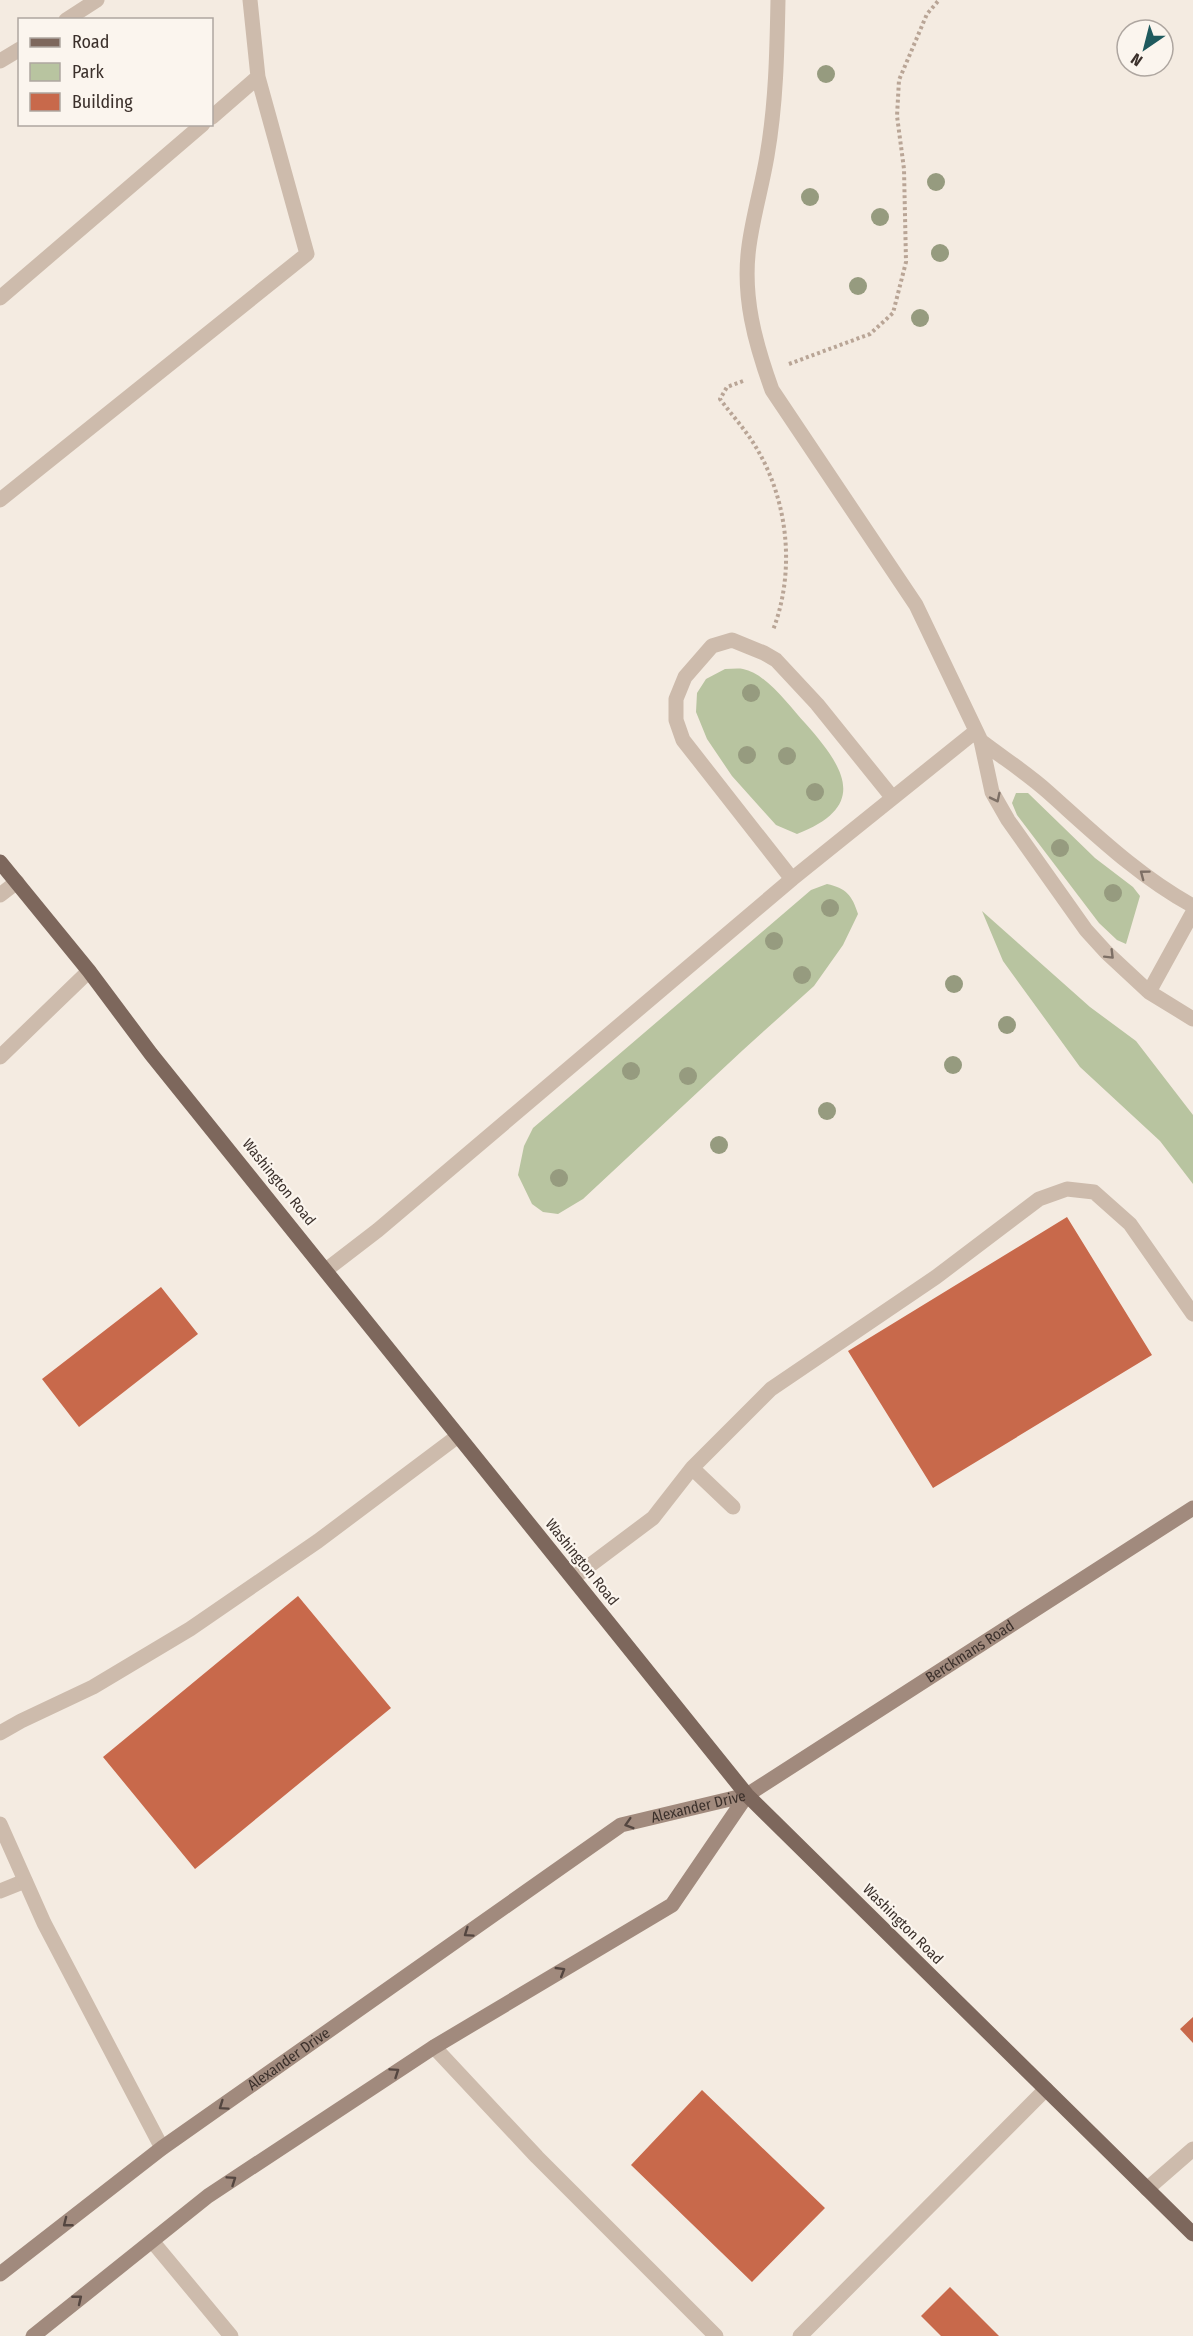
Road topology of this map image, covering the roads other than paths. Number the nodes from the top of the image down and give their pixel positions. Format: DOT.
graph roads {
  1 [pos="97,0"];
  2 [pos="250,0"];
  3 [pos="778,0"];
  4 [pos="69,18"];
  5 [pos="18,50"];
  6 [pos="0,61"];
  7 [pos="258,77"];
  8 [pos="213,116"];
  9 [pos="201,126"];
  10 [pos="0,298"];
  11 [pos="0,500"];
  12 [pos="978,736"];
  13 [pos="892,797"];
  14 [pos="0,862"];
  15 [pos="792,879"];
  16 [pos="17,882"];
  17 [pos="0,895"];
  18 [pos="1193,906"];
  19 [pos="1193,912"];
  20 [pos="89,971"];
  21 [pos="1149,993"];
  22 [pos="1193,1019"];
  23 [pos="0,1057"];
  24 [pos="326,1270"];
  25 [pos="1193,1314"];
  26 [pos="458,1436"];
  27 [pos="692,1468"];
  28 [pos="733,1507"];
  29 [pos="1193,1509"];
  30 [pos="573,1578"];
  31 [pos="0,1733"];
  32 [pos="747,1795"];
  33 [pos="0,1824"];
  34 [pos="25,1881"];
  35 [pos="0,1892"];
  36 [pos="434,2047"];
  37 [pos="1046,2089"];
  38 [pos="162,2148"];
  39 [pos="1193,2149"];
  40 [pos="1148,2189"];
  41 [pos="1193,2234"];
  42 [pos="152,2241"];
  43 [pos="0,2274"];
  44 [pos="33,2336"];
  45 [pos="231,2336"];
  46 [pos="716,2336"];
  47 [pos="800,2336"];
  1 -- 4 [label="street"];
  2 -- 7 [label="street"];
  3 -- 12 [label="street"];
  5 -- 6 [label="street"];
  7 -- 8 [label="street"];
  7 -- 11 [label="street"];
  9 -- 10 [label="street"];
  12 -- 13 [label="street"];
  18 -- 12 [label="street, one-way"];
  12 -- 21 [label="street, one-way"];
  13 -- 15 [label="street"];
  13 -- 15 [label="street"];
  14 -- 16 [label="main road, Washington Road"];
  15 -- 24 [label="street"];
  16 -- 17 [label="street"];
  16 -- 20 [label="main road, Washington Road"];
  19 -- 21 [label="street"];
  20 -- 23 [label="street"];
  20 -- 24 [label="main road, Washington Road"];
  21 -- 22 [label="street"];
  24 -- 26 [label="main road, Washington Road"];
  25 -- 27 [label="street"];
  26 -- 30 [label="main road, Washington Road"];
  26 -- 31 [label="street"];
  27 -- 28 [label="street"];
  27 -- 30 [label="street"];
  29 -- 32 [label="main road, Berckmans Road"];
  30 -- 32 [label="main road, Washington Road"];
  36 -- 32 [label="main road, Alexander Drive, one-way"];
  32 -- 37 [label="main road, Washington Road"];
  32 -- 38 [label="main road, Alexander Drive, one-way"];
  33 -- 34 [label="street"];
  34 -- 35 [label="street"];
  34 -- 38 [label="street"];
  42 -- 36 [label="main road, Alexander Drive, one-way"];
  36 -- 46 [label="street"];
  37 -- 40 [label="main road, Washington Road"];
  37 -- 47 [label="street"];
  38 -- 43 [label="main road, Alexander Drive, one-way"];
  39 -- 40 [label="street"];
  40 -- 41 [label="main road, Washington Road"];
  44 -- 42 [label="main road, Alexander Drive, one-way"];
  42 -- 45 [label="street"];
}
